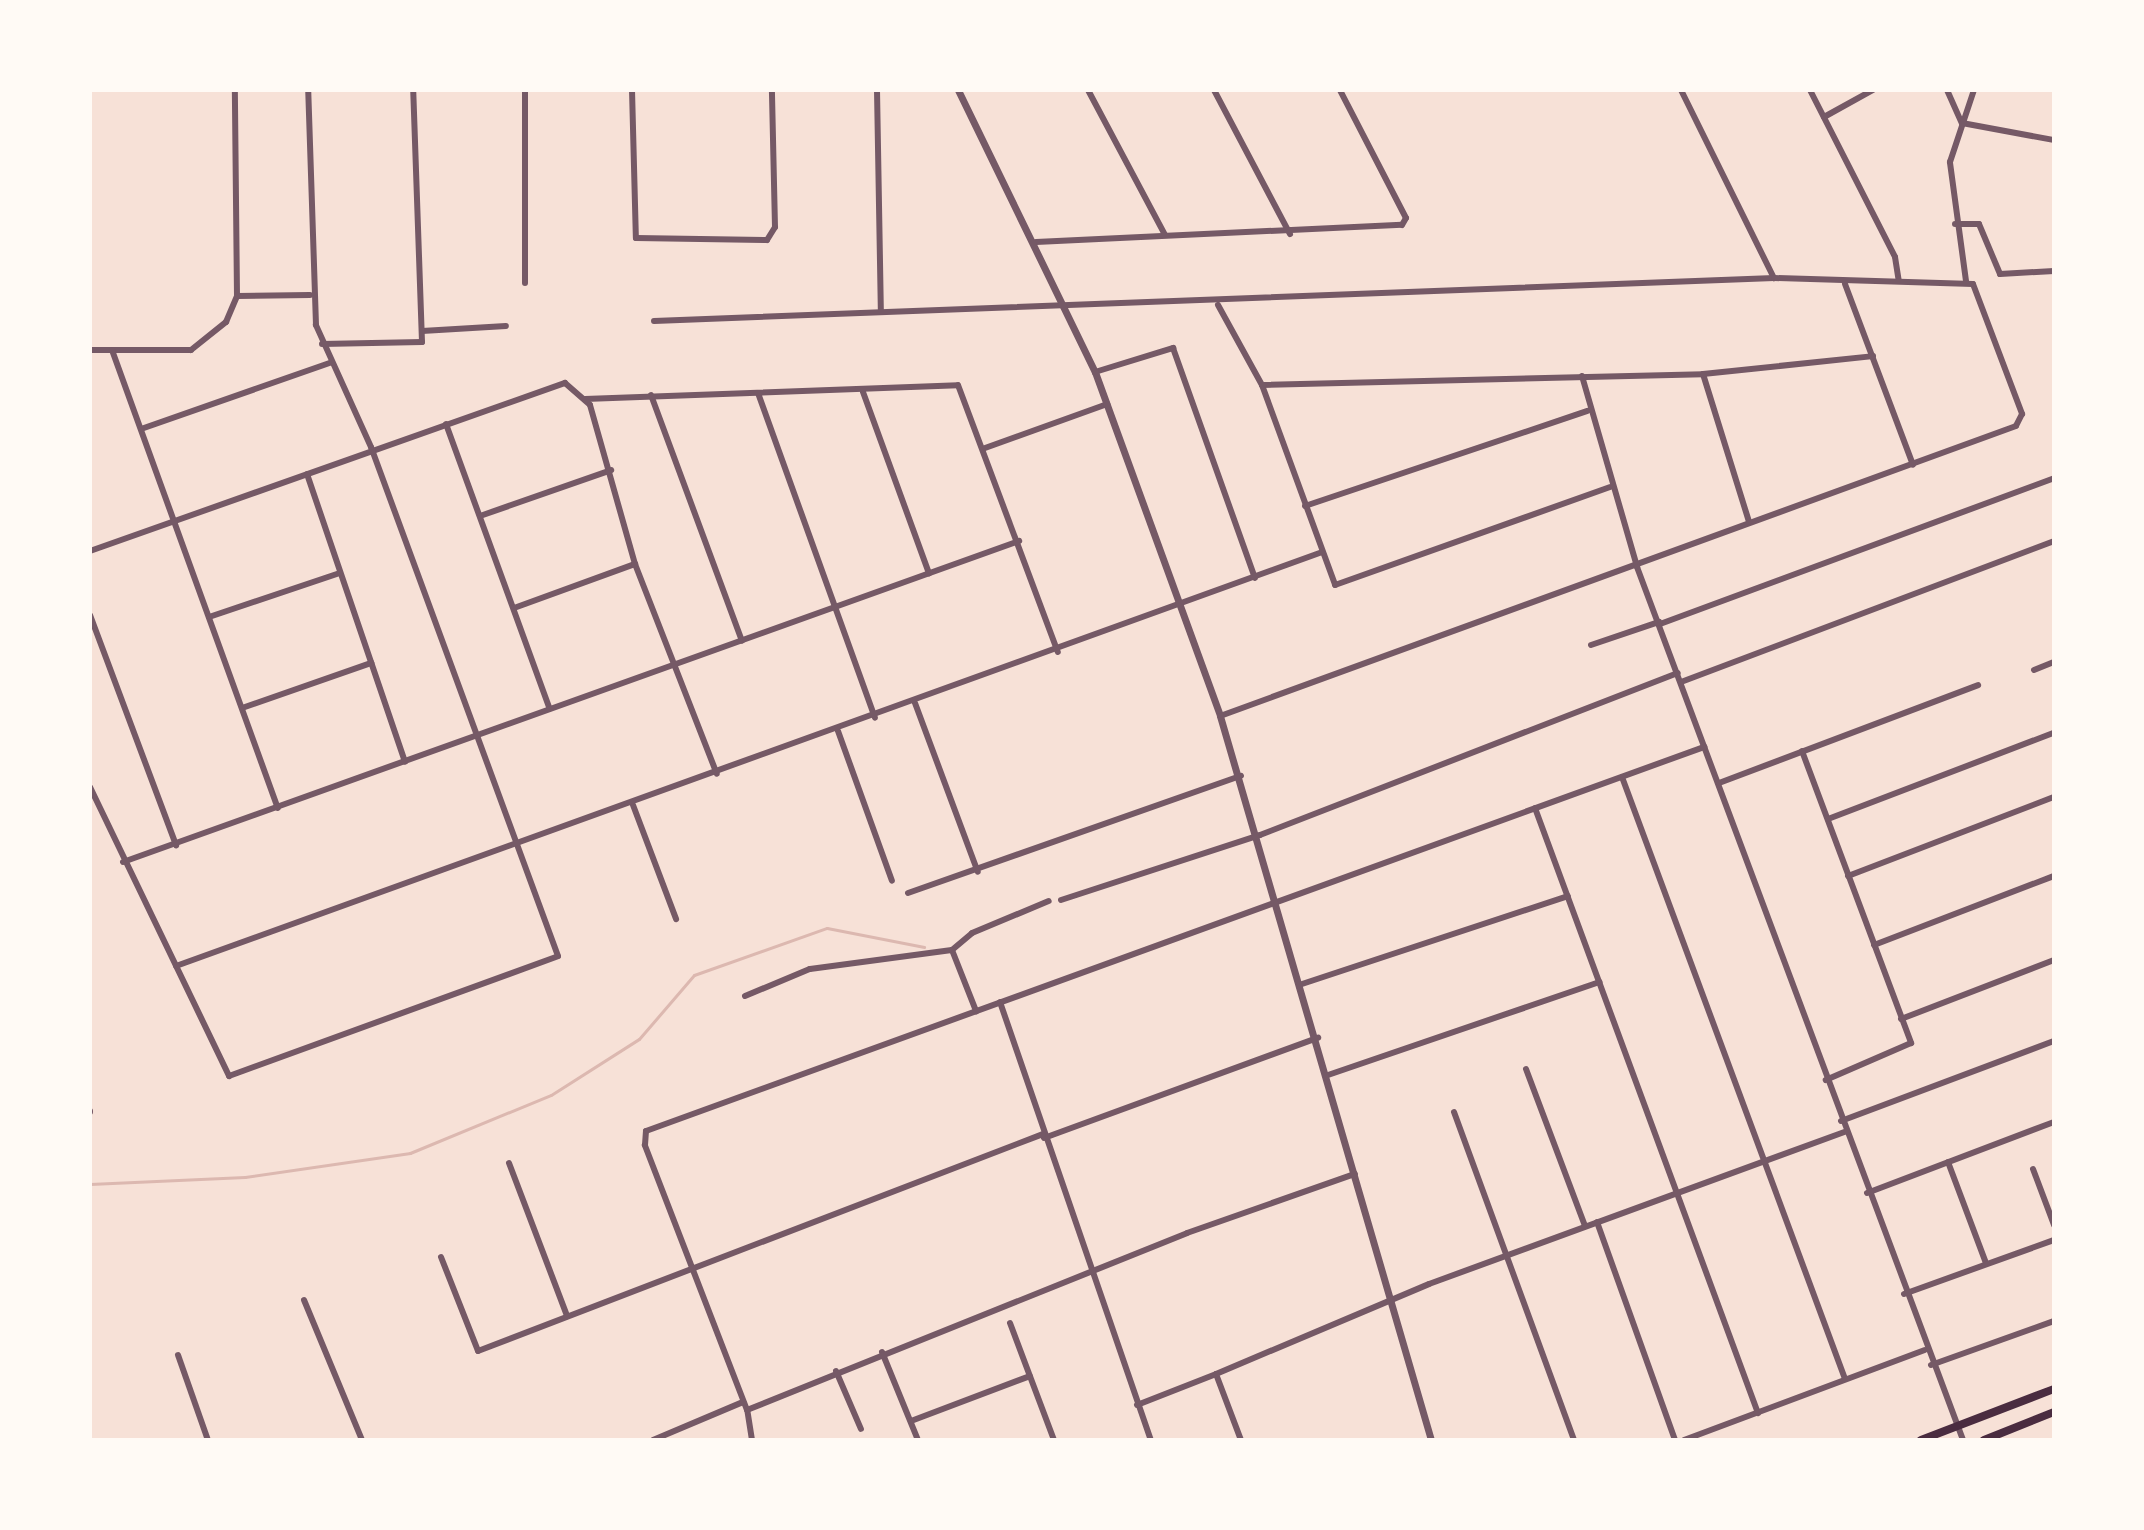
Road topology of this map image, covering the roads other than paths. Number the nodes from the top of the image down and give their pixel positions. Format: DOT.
graph roads {
  1 [pos="235,90"];
  2 [pos="308,90"];
  3 [pos="413,90"];
  4 [pos="525,90"];
  5 [pos="632,90"];
  6 [pos="772,90"];
  7 [pos="877,90"];
  8 [pos="958,90"];
  9 [pos="1088,90"];
  10 [pos="1214,90"];
  11 [pos="1340,90"];
  12 [pos="1681,90"];
  13 [pos="1810,90"];
  14 [pos="1873,90"];
  15 [pos="1947,90"];
  16 [pos="1974,90"];
  17 [pos="1824,117"];
  18 [pos="1962,123"];
  19 [pos="2054,140"];
  20 [pos="1955,224"];
  21 [pos="1290,234"];
  22 [pos="1165,235"];
  23 [pos="1036,242"];
  24 [pos="2054,271"];
  25 [pos="1774,278"];
  26 [pos="1899,281"];
  27 [pos="1966,281"];
  28 [pos="525,283"];
  29 [pos="1845,284"];
  30 [pos="310,295"];
  31 [pos="237,296"];
  32 [pos="1218,305"];
  33 [pos="1067,308"];
  34 [pos="881,310"];
  35 [pos="654,321"];
  36 [pos="506,326"];
  37 [pos="422,331"];
  38 [pos="322,344"];
  39 [pos="90,350"];
  40 [pos="112,350"];
  41 [pos="1873,356"];
  42 [pos="332,362"];
  43 [pos="1095,372"];
  44 [pos="1703,374"];
  45 [pos="1582,376"];
  46 [pos="1262,385"];
  47 [pos="863,392"];
  48 [pos="758,393"];
  49 [pos="651,395"];
  50 [pos="585,399"];
  51 [pos="1107,404"];
  52 [pos="1587,411"];
  53 [pos="446,424"];
  54 [pos="141,429"];
  55 [pos="371,447"];
  56 [pos="985,448"];
  57 [pos="1913,465"];
  58 [pos="611,470"];
  59 [pos="307,474"];
  60 [pos="2054,478"];
  61 [pos="1610,487"];
  62 [pos="1305,506"];
  63 [pos="480,516"];
  64 [pos="175,522"];
  65 [pos="1749,522"];
  66 [pos="1019,541"];
  67 [pos="2054,541"];
  68 [pos="90,551"];
  69 [pos="1322,552"];
  70 [pos="635,564"];
  71 [pos="1637,567"];
  72 [pos="340,573"];
  73 [pos="929,573"];
  74 [pos="1255,578"];
  75 [pos="836,607"];
  76 [pos="1180,607"];
  77 [pos="514,608"];
  78 [pos="90,615"];
  79 [pos="209,617"];
  80 [pos="1660,623"];
  81 [pos="742,641"];
  82 [pos="1591,645"];
  83 [pos="1058,652"];
  84 [pos="2054,662"];
  85 [pos="371,663"];
  86 [pos="675,663"];
  87 [pos="2034,670"];
  88 [pos="1678,673"];
  89 [pos="1681,682"];
  90 [pos="1978,685"];
  91 [pos="915,703"];
  92 [pos="242,708"];
  93 [pos="550,709"];
  94 [pos="1220,716"];
  95 [pos="875,718"];
  96 [pos="838,731"];
  97 [pos="2053,733"];
  98 [pos="481,735"];
  99 [pos="1704,747"];
  100 [pos="1802,751"];
  101 [pos="405,762"];
  102 [pos="717,774"];
  103 [pos="1241,776"];
  104 [pos="1622,777"];
  105 [pos="1719,783"];
  106 [pos="90,787"];
  107 [pos="2054,797"];
  108 [pos="633,805"];
  109 [pos="99,808"];
  110 [pos="278,808"];
  111 [pos="1535,808"];
  112 [pos="90,812"];
  113 [pos="1828,819"];
  114 [pos="1260,835"];
  115 [pos="176,845"];
  116 [pos="522,845"];
  117 [pos="123,862"];
  118 [pos="978,872"];
  119 [pos="1848,876"];
  120 [pos="2054,876"];
  121 [pos="892,881"];
  122 [pos="908,893"];
  123 [pos="1568,896"];
  124 [pos="1061,900"];
  125 [pos="1049,901"];
  126 [pos="1279,901"];
  127 [pos="676,919"];
  128 [pos="1874,945"];
  129 [pos="952,950"];
  130 [pos="2054,960"];
  131 [pos="176,966"];
  132 [pos="1599,982"];
  133 [pos="1302,984"];
  134 [pos="745,996"];
  135 [pos="1000,1002"];
  136 [pos="976,1011"];
  137 [pos="1901,1019"];
  138 [pos="1318,1038"];
  139 [pos="2054,1041"];
  140 [pos="1526,1069"];
  141 [pos="1328,1075"];
  142 [pos="1826,1080"];
  143 [pos="1454,1112"];
  144 [pos="1841,1121"];
  145 [pos="2054,1122"];
  146 [pos="1845,1132"];
  147 [pos="1044,1136"];
  148 [pos="1764,1162"];
  149 [pos="1948,1162"];
  150 [pos="509,1163"];
  151 [pos="2033,1169"];
  152 [pos="1355,1174"];
  153 [pos="1867,1193"];
  154 [pos="1678,1194"];
  155 [pos="1597,1222"];
  156 [pos="2054,1225"];
  157 [pos="1585,1226"];
  158 [pos="2054,1240"];
  159 [pos="1506,1255"];
  160 [pos="441,1257"];
  161 [pos="1986,1263"];
  162 [pos="689,1267"];
  163 [pos="1087,1274"];
  164 [pos="1904,1294"];
  165 [pos="304,1300"];
  166 [pos="1391,1302"];
  167 [pos="567,1316"];
  168 [pos="2054,1321"];
  169 [pos="1010,1323"];
  170 [pos="1925,1350"];
  171 [pos="882,1352"];
  172 [pos="178,1355"];
  173 [pos="1931,1365"];
  174 [pos="836,1371"];
  175 [pos="1216,1374"];
  176 [pos="1030,1376"];
  177 [pos="1845,1379"];
  178 [pos="2054,1389"];
  179 [pos="743,1402"];
  180 [pos="1137,1405"];
  181 [pos="747,1410"];
  182 [pos="2054,1412"];
  183 [pos="1758,1413"];
  184 [pos="911,1421"];
  185 [pos="1956,1425"];
  186 [pos="861,1429"];
  187 [pos="208,1440"];
  188 [pos="362,1440"];
  189 [pos="653,1440"];
  190 [pos="752,1440"];
  191 [pos="918,1440"];
  192 [pos="1054,1440"];
  193 [pos="1151,1440"];
  194 [pos="1241,1440"];
  195 [pos="1431,1440"];
  196 [pos="1574,1440"];
  197 [pos="1675,1440"];
  198 [pos="1684,1440"];
  199 [pos="1921,1440"];
  200 [pos="1963,1440"];
  201 [pos="1984,1440"];
  1 -- 31 [label="street"];
  2 -- 30 [label="street"];
  3 -- 37 [label="street"];
  4 -- 28 [label="street"];
  5 -- 6 [label="street"];
  7 -- 34 [label="street"];
  8 -- 23 [label="street"];
  9 -- 22 [label="street"];
  10 -- 21 [label="street"];
  11 -- 21 [label="street"];
  12 -- 25 [label="street"];
  13 -- 17 [label="street"];
  14 -- 17 [label="street"];
  15 -- 18 [label="street"];
  16 -- 18 [label="street"];
  17 -- 26 [label="street"];
  18 -- 19 [label="street"];
  18 -- 20 [label="street"];
  20 -- 24 [label="street"];
  20 -- 27 [label="street"];
  21 -- 22 [label="street"];
  22 -- 23 [label="street"];
  23 -- 33 [label="street"];
  25 -- 29 [label="street"];
  25 -- 32 [label="street"];
  26 -- 27 [label="street"];
  26 -- 29 [label="street"];
  27 -- 57 [label="street"];
  29 -- 41 [label="street"];
  30 -- 31 [label="street"];
  30 -- 38 [label="street"];
  31 -- 40 [label="street"];
  32 -- 33 [label="street"];
  32 -- 46 [label="street"];
  33 -- 34 [label="street"];
  33 -- 43 [label="street"];
  34 -- 35 [label="street"];
  36 -- 37 [label="street"];
  37 -- 38 [label="street"];
  38 -- 42 [label="street"];
  39 -- 40 [label="street"];
  40 -- 54 [label="street"];
  41 -- 44 [label="street"];
  41 -- 57 [label="street"];
  42 -- 54 [label="street"];
  42 -- 55 [label="street"];
  43 -- 51 [label="street"];
  43 -- 74 [label="street"];
  44 -- 45 [label="street"];
  44 -- 65 [label="street"];
  45 -- 46 [label="street"];
  45 -- 52 [label="street"];
  46 -- 62 [label="street"];
  47 -- 48 [label="street"];
  47 -- 56 [label="street"];
  47 -- 73 [label="street"];
  48 -- 49 [label="street"];
  48 -- 75 [label="street"];
  49 -- 50 [label="street"];
  49 -- 81 [label="street"];
  50 -- 53 [label="street"];
  50 -- 58 [label="street"];
  51 -- 56 [label="street"];
  51 -- 76 [label="street"];
  52 -- 61 [label="street"];
  52 -- 62 [label="street"];
  53 -- 55 [label="street"];
  53 -- 63 [label="street"];
  54 -- 64 [label="street"];
  55 -- 59 [label="street"];
  55 -- 98 [label="street"];
  56 -- 66 [label="street"];
  57 -- 65 [label="street"];
  58 -- 63 [label="street"];
  58 -- 70 [label="street"];
  59 -- 64 [label="street"];
  59 -- 72 [label="street"];
  60 -- 80 [label="street"];
  61 -- 69 [label="street"];
  61 -- 71 [label="street"];
  62 -- 69 [label="street"];
  63 -- 77 [label="street"];
  64 -- 68 [label="street"];
  64 -- 79 [label="street"];
  65 -- 71 [label="street"];
  66 -- 73 [label="street"];
  66 -- 83 [label="street"];
  67 -- 89 [label="street"];
  69 -- 74 [label="street"];
  70 -- 77 [label="street"];
  70 -- 86 [label="street"];
  71 -- 80 [label="street"];
  71 -- 94 [label="street"];
  72 -- 79 [label="street"];
  72 -- 85 [label="street"];
  73 -- 75 [label="street"];
  74 -- 76 [label="street"];
  75 -- 81 [label="street"];
  75 -- 95 [label="street"];
  76 -- 83 [label="street"];
  76 -- 94 [label="street"];
  77 -- 93 [label="street"];
  78 -- 115 [label="street"];
  79 -- 92 [label="street"];
  80 -- 82 [label="street"];
  80 -- 88 [label="street"];
  81 -- 86 [label="street"];
  83 -- 91 [label="street"];
  84 -- 87 [label="street"];
  85 -- 92 [label="street"];
  85 -- 101 [label="street"];
  86 -- 93 [label="street"];
  86 -- 102 [label="street"];
  88 -- 89 [label="street"];
  88 -- 114 [label="street"];
  89 -- 99 [label="street"];
  90 -- 100 [label="street"];
  91 -- 95 [label="street"];
  91 -- 118 [label="street"];
  92 -- 110 [label="street"];
  93 -- 98 [label="street"];
  94 -- 103 [label="street"];
  95 -- 96 [label="street"];
  96 -- 102 [label="street"];
  96 -- 121 [label="street"];
  97 -- 113 [label="street"];
  98 -- 101 [label="street"];
  98 -- 116 [label="street"];
  99 -- 104 [label="street"];
  99 -- 105 [label="street"];
  100 -- 105 [label="street"];
  100 -- 113 [label="street"];
  101 -- 110 [label="street"];
  102 -- 108 [label="street"];
  103 -- 114 [label="street"];
  103 -- 118 [label="street"];
  104 -- 111 [label="street"];
  104 -- 148 [label="street"];
  105 -- 142 [label="street"];
  106 -- 109 [label="street"];
  107 -- 119 [label="street"];
  108 -- 116 [label="street"];
  108 -- 127 [label="street"];
  109 -- 112 [label="street"];
  109 -- 117 [label="street"];
  110 -- 115 [label="street"];
  111 -- 123 [label="street"];
  111 -- 126 [label="street"];
  113 -- 119 [label="street"];
  114 -- 124 [label="street"];
  114 -- 126 [label="street"];
  115 -- 117 [label="street"];
  116 -- 131 [label="street"];
  116 -- 131 [label="street"];
  117 -- 131 [label="street"];
  118 -- 122 [label="street"];
  119 -- 128 [label="street"];
  120 -- 128 [label="street"];
  123 -- 132 [label="street"];
  123 -- 133 [label="street"];
  125 -- 129 [label="street"];
  126 -- 133 [label="street"];
  126 -- 135 [label="street"];
  128 -- 137 [label="street"];
  129 -- 134 [label="street"];
  129 -- 136 [label="street"];
  130 -- 137 [label="street"];
  132 -- 141 [label="street"];
  132 -- 154 [label="street"];
  133 -- 138 [label="street"];
  135 -- 136 [label="street"];
  135 -- 147 [label="street"];
  136 -- 162 [label="street"];
  137 -- 142 [label="street"];
  138 -- 141 [label="street"];
  138 -- 147 [label="street"];
  139 -- 144 [label="street"];
  140 -- 157 [label="street"];
  141 -- 152 [label="street"];
  142 -- 144 [label="street"];
  143 -- 159 [label="street"];
  144 -- 146 [label="street"];
  145 -- 149 [label="street"];
  146 -- 148 [label="street"];
  146 -- 153 [label="street"];
  147 -- 162 [label="street"];
  147 -- 163 [label="street"];
  148 -- 154 [label="street"];
  148 -- 177 [label="street"];
  149 -- 153 [label="street"];
  149 -- 161 [label="street"];
  150 -- 167 [label="street"];
  151 -- 156 [label="street"];
  152 -- 163 [label="street"];
  152 -- 166 [label="street"];
  153 -- 164 [label="street"];
  154 -- 155 [label="street"];
  154 -- 183 [label="street"];
  155 -- 157 [label="street"];
  155 -- 197 [label="street"];
  157 -- 159 [label="street"];
  158 -- 161 [label="street"];
  159 -- 166 [label="street"];
  159 -- 196 [label="street"];
  160 -- 167 [label="street"];
  161 -- 164 [label="street"];
  162 -- 167 [label="street"];
  162 -- 179 [label="street"];
  163 -- 171 [label="street"];
  163 -- 180 [label="street"];
  164 -- 170 [label="street"];
  165 -- 188 [label="street"];
  166 -- 175 [label="street"];
  166 -- 195 [label="street"];
  168 -- 173 [label="street"];
  169 -- 176 [label="street"];
  170 -- 173 [label="street"];
  170 -- 177 [label="street"];
  171 -- 174 [label="street"];
  171 -- 184 [label="street"];
  172 -- 187 [label="street"];
  173 -- 185 [label="street"];
  174 -- 181 [label="street"];
  174 -- 186 [label="street"];
  175 -- 180 [label="street"];
  175 -- 194 [label="street"];
  176 -- 184 [label="street"];
  176 -- 192 [label="street"];
  177 -- 183 [label="street"];
  178 -- 185 [label="main road"];
  179 -- 181 [label="street"];
  179 -- 189 [label="street"];
  180 -- 193 [label="street"];
  181 -- 190 [label="street"];
  182 -- 201 [label="main road"];
  183 -- 198 [label="street"];
  184 -- 191 [label="street"];
  185 -- 199 [label="main road"];
  185 -- 200 [label="street"];
}
